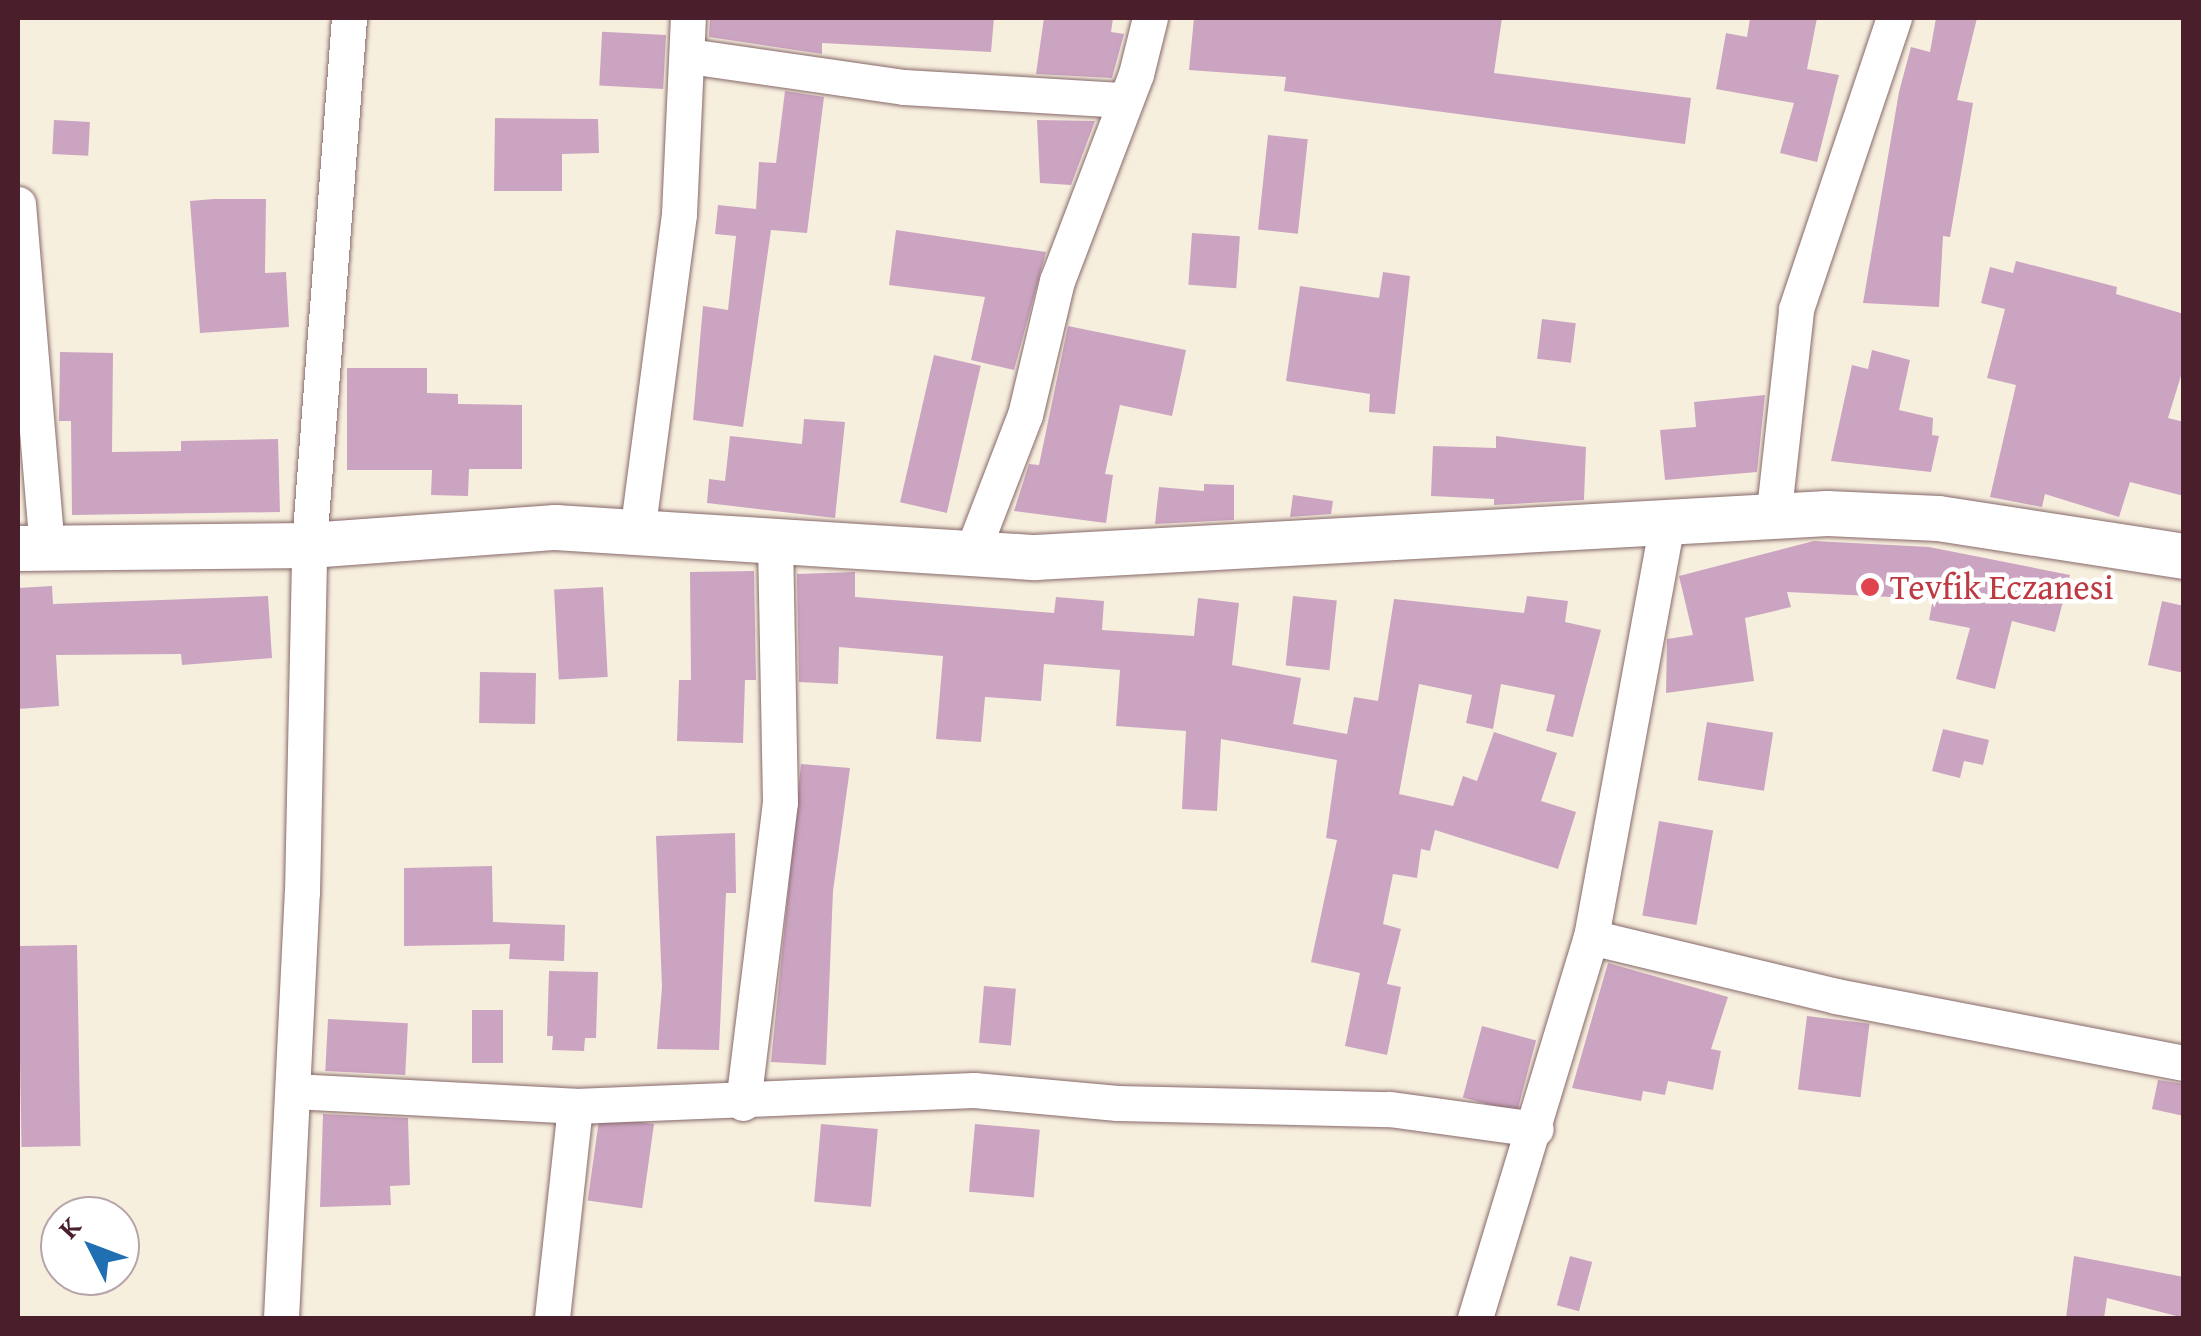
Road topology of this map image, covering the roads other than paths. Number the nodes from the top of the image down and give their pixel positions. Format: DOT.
graph roads {
  1 [pos="349,18"];
  2 [pos="688,18"];
  3 [pos="1150,18"];
  4 [pos="1894,18"];
  5 [pos="689,56"];
  6 [pos="1125,100"];
  7 [pos="18,204"];
  8 [pos="1773,520"];
  9 [pos="1666,522"];
  10 [pos="637,533"];
  11 [pos="775,541"];
  12 [pos="310,545"];
  13 [pos="32,548"];
  14 [pos="972,552"];
  15 [pos="2184,556"];
  16 [pos="1591,937"];
  17 [pos="2184,1063"];
  18 [pos="293,1091"];
  19 [pos="743,1102"];
  20 [pos="575,1106"];
  21 [pos="1536,1129"];
  22 [pos="281,1318"];
  23 [pos="552,1318"];
  24 [pos="1474,1318"];
  1 -- 12 [label="street"];
  2 -- 5 [label="street"];
  3 -- 6 [label="street"];
  4 -- 8 [label="street"];
  5 -- 6 [label="street"];
  5 -- 10 [label="street"];
  6 -- 14 [label="street"];
  7 -- 13 [label="street"];
  8 -- 9 [label="main road"];
  8 -- 15 [label="main road"];
  9 -- 14 [label="main road"];
  9 -- 16 [label="street"];
  10 -- 11 [label="main road"];
  10 -- 12 [label="main road"];
  11 -- 14 [label="main road"];
  11 -- 19 [label="street"];
  12 -- 13 [label="main road"];
  12 -- 18 [label="street"];
  16 -- 17 [label="street"];
  16 -- 21 [label="street"];
  18 -- 20 [label="street"];
  18 -- 22 [label="street"];
  19 -- 20 [label="street"];
  19 -- 21 [label="street"];
  20 -- 23 [label="street"];
  21 -- 24 [label="street"];
}
